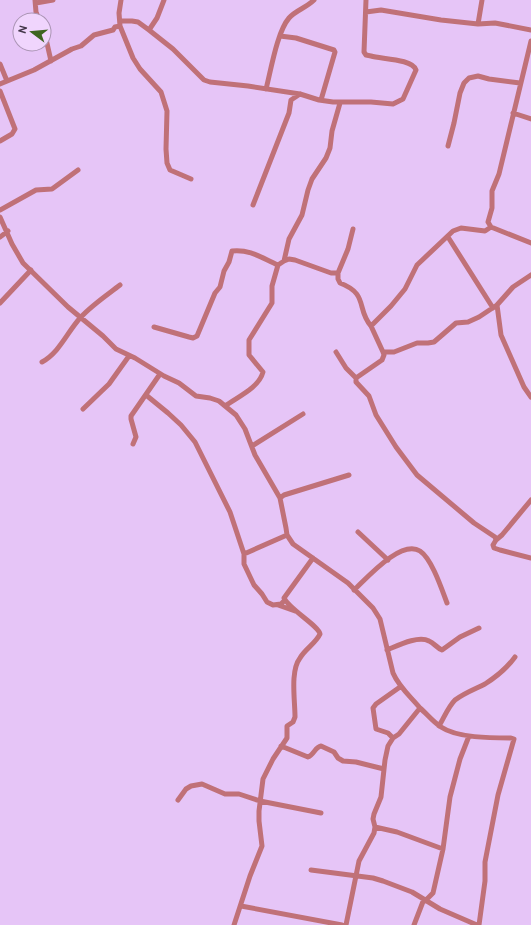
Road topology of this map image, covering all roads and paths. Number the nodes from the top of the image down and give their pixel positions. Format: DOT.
graph roads {
  1 [pos="53,0"];
  2 [pos="121,0"];
  3 [pos="164,0"];
  4 [pos="314,0"];
  5 [pos="366,0"];
  6 [pos="482,0"];
  7 [pos="35,2"];
  8 [pos="36,12"];
  9 [pos="366,12"];
  10 [pos="120,24"];
  11 [pos="478,24"];
  12 [pos="149,30"];
  13 [pos="531,30"];
  14 [pos="280,36"];
  15 [pos="531,41"];
  16 [pos="49,52"];
  17 [pos="51,61"];
  18 [pos="0,64"];
  19 [pos="7,81"];
  20 [pos="0,84"];
  21 [pos="520,84"];
  22 [pos="266,89"];
  23 [pos="0,92"];
  24 [pos="300,94"];
  25 [pos="321,100"];
  26 [pos="340,103"];
  27 [pos="513,114"];
  28 [pos="531,119"];
  29 [pos="0,141"];
  30 [pos="448,146"];
  31 [pos="78,170"];
  32 [pos="191,179"];
  33 [pos="253,205"];
  34 [pos="0,210"];
  35 [pos="0,216"];
  36 [pos="490,227"];
  37 [pos="353,229"];
  38 [pos="8,231"];
  39 [pos="0,237"];
  40 [pos="448,237"];
  41 [pos="531,243"];
  42 [pos="284,261"];
  43 [pos="278,265"];
  44 [pos="31,270"];
  45 [pos="338,273"];
  46 [pos="531,275"];
  47 [pos="120,285"];
  48 [pos="0,303"];
  49 [pos="495,306"];
  50 [pos="81,317"];
  51 [pos="371,326"];
  52 [pos="154,327"];
  53 [pos="336,352"];
  54 [pos="384,352"];
  55 [pos="129,356"];
  56 [pos="42,362"];
  57 [pos="160,374"];
  58 [pos="356,378"];
  59 [pos="146,395"];
  60 [pos="531,397"];
  61 [pos="225,406"];
  62 [pos="84,409"];
  63 [pos="303,414"];
  64 [pos="133,444"];
  65 [pos="252,446"];
  66 [pos="349,475"];
  67 [pos="280,498"];
  68 [pos="530,503"];
  69 [pos="358,532"];
  70 [pos="287,535"];
  71 [pos="496,540"];
  72 [pos="244,554"];
  73 [pos="313,558"];
  74 [pos="531,558"];
  75 [pos="388,560"];
  76 [pos="354,590"];
  77 [pos="285,600"];
  78 [pos="447,603"];
  79 [pos="277,605"];
  80 [pos="298,613"];
  81 [pos="479,628"];
  82 [pos="387,650"];
  83 [pos="515,657"];
  84 [pos="400,687"];
  85 [pos="420,708"];
  86 [pos="439,726"];
  87 [pos="469,736"];
  88 [pos="393,738"];
  89 [pos="281,746"];
  90 [pos="384,770"];
  91 [pos="178,800"];
  92 [pos="260,801"];
  93 [pos="321,813"];
  94 [pos="375,827"];
  95 [pos="443,849"];
  96 [pos="311,870"];
  97 [pos="356,876"];
  98 [pos="425,900"];
  99 [pos="240,906"];
  100 [pos="234,925"];
  101 [pos="342,925"];
  102 [pos="346,925"];
  103 [pos="414,925"];
  104 [pos="478,925"];
  1 -- 7 [label="street"];
  2 -- 10 [label="street"];
  3 -- 12 [label="street"];
  4 -- 14 [label="street"];
  5 -- 9 [label="street"];
  6 -- 11 [label="street"];
  7 -- 8 [label="street"];
  9 -- 11 [label="street"];
  9 -- 26 [label="street"];
  10 -- 12 [label="street"];
  10 -- 17 [label="street"];
  10 -- 32 [label="street"];
  11 -- 13 [label="street"];
  12 -- 22 [label="street"];
  14 -- 22 [label="street"];
  14 -- 25 [label="street"];
  15 -- 21 [label="street"];
  16 -- 17 [label="street"];
  17 -- 19 [label="street"];
  18 -- 19 [label="street"];
  19 -- 20 [label="street"];
  21 -- 27 [label="street"];
  21 -- 30 [label="street"];
  22 -- 24 [label="street"];
  23 -- 29 [label="street"];
  24 -- 25 [label="street"];
  24 -- 33 [label="street"];
  25 -- 26 [label="street"];
  26 -- 42 [label="street"];
  27 -- 28 [label="street"];
  27 -- 36 [label="street"];
  31 -- 34 [label="street"];
  35 -- 38 [label="street"];
  36 -- 40 [label="street"];
  36 -- 41 [label="street"];
  37 -- 45 [label="street"];
  38 -- 39 [label="street"];
  38 -- 44 [label="street"];
  40 -- 49 [label="street"];
  40 -- 51 [label="street"];
  42 -- 43 [label="street"];
  42 -- 45 [label="street"];
  43 -- 52 [label="street"];
  43 -- 61 [label="street"];
  44 -- 48 [label="street"];
  44 -- 50 [label="street"];
  45 -- 51 [label="street"];
  46 -- 49 [label="street"];
  47 -- 50 [label="street"];
  49 -- 54 [label="street"];
  49 -- 60 [label="street"];
  50 -- 55 [label="street"];
  50 -- 56 [label="street"];
  51 -- 54 [label="street"];
  53 -- 58 [label="street"];
  54 -- 58 [label="street"];
  55 -- 57 [label="street"];
  55 -- 62 [label="street"];
  57 -- 59 [label="street"];
  57 -- 61 [label="street"];
  58 -- 71 [label="street"];
  59 -- 64 [label="street"];
  59 -- 72 [label="street"];
  61 -- 65 [label="street"];
  63 -- 65 [label="street"];
  65 -- 67 [label="street"];
  66 -- 67 [label="street"];
  67 -- 70 [label="street"];
  68 -- 71 [label="street"];
  69 -- 75 [label="street"];
  70 -- 72 [label="street"];
  70 -- 73 [label="street"];
  71 -- 74 [label="street"];
  72 -- 79 [label="street"];
  73 -- 76 [label="street"];
  73 -- 77 [label="street"];
  75 -- 76 [label="street"];
  75 -- 78 [label="street"];
  76 -- 82 [label="street"];
  77 -- 79 [label="street"];
  77 -- 80 [label="street"];
  79 -- 80 [label="street"];
  80 -- 89 [label="street"];
  81 -- 82 [label="street"];
  82 -- 84 [label="street"];
  83 -- 86 [label="street"];
  84 -- 85 [label="street"];
  84 -- 88 [label="street"];
  85 -- 86 [label="street"];
  85 -- 88 [label="street"];
  86 -- 87 [label="street"];
  87 -- 95 [label="street"];
  87 -- 104 [label="street"];
  88 -- 90 [label="street"];
  89 -- 90 [label="street"];
  89 -- 92 [label="street"];
  90 -- 94 [label="street"];
  91 -- 92 [label="street"];
  92 -- 93 [label="street"];
  92 -- 99 [label="street"];
  94 -- 95 [label="street"];
  94 -- 97 [label="street"];
  95 -- 98 [label="street"];
  96 -- 97 [label="street"];
  97 -- 98 [label="street"];
  97 -- 102 [label="street"];
  98 -- 103 [label="street"];
  98 -- 104 [label="street"];
  99 -- 100 [label="street"];
  99 -- 101 [label="street"];
}
